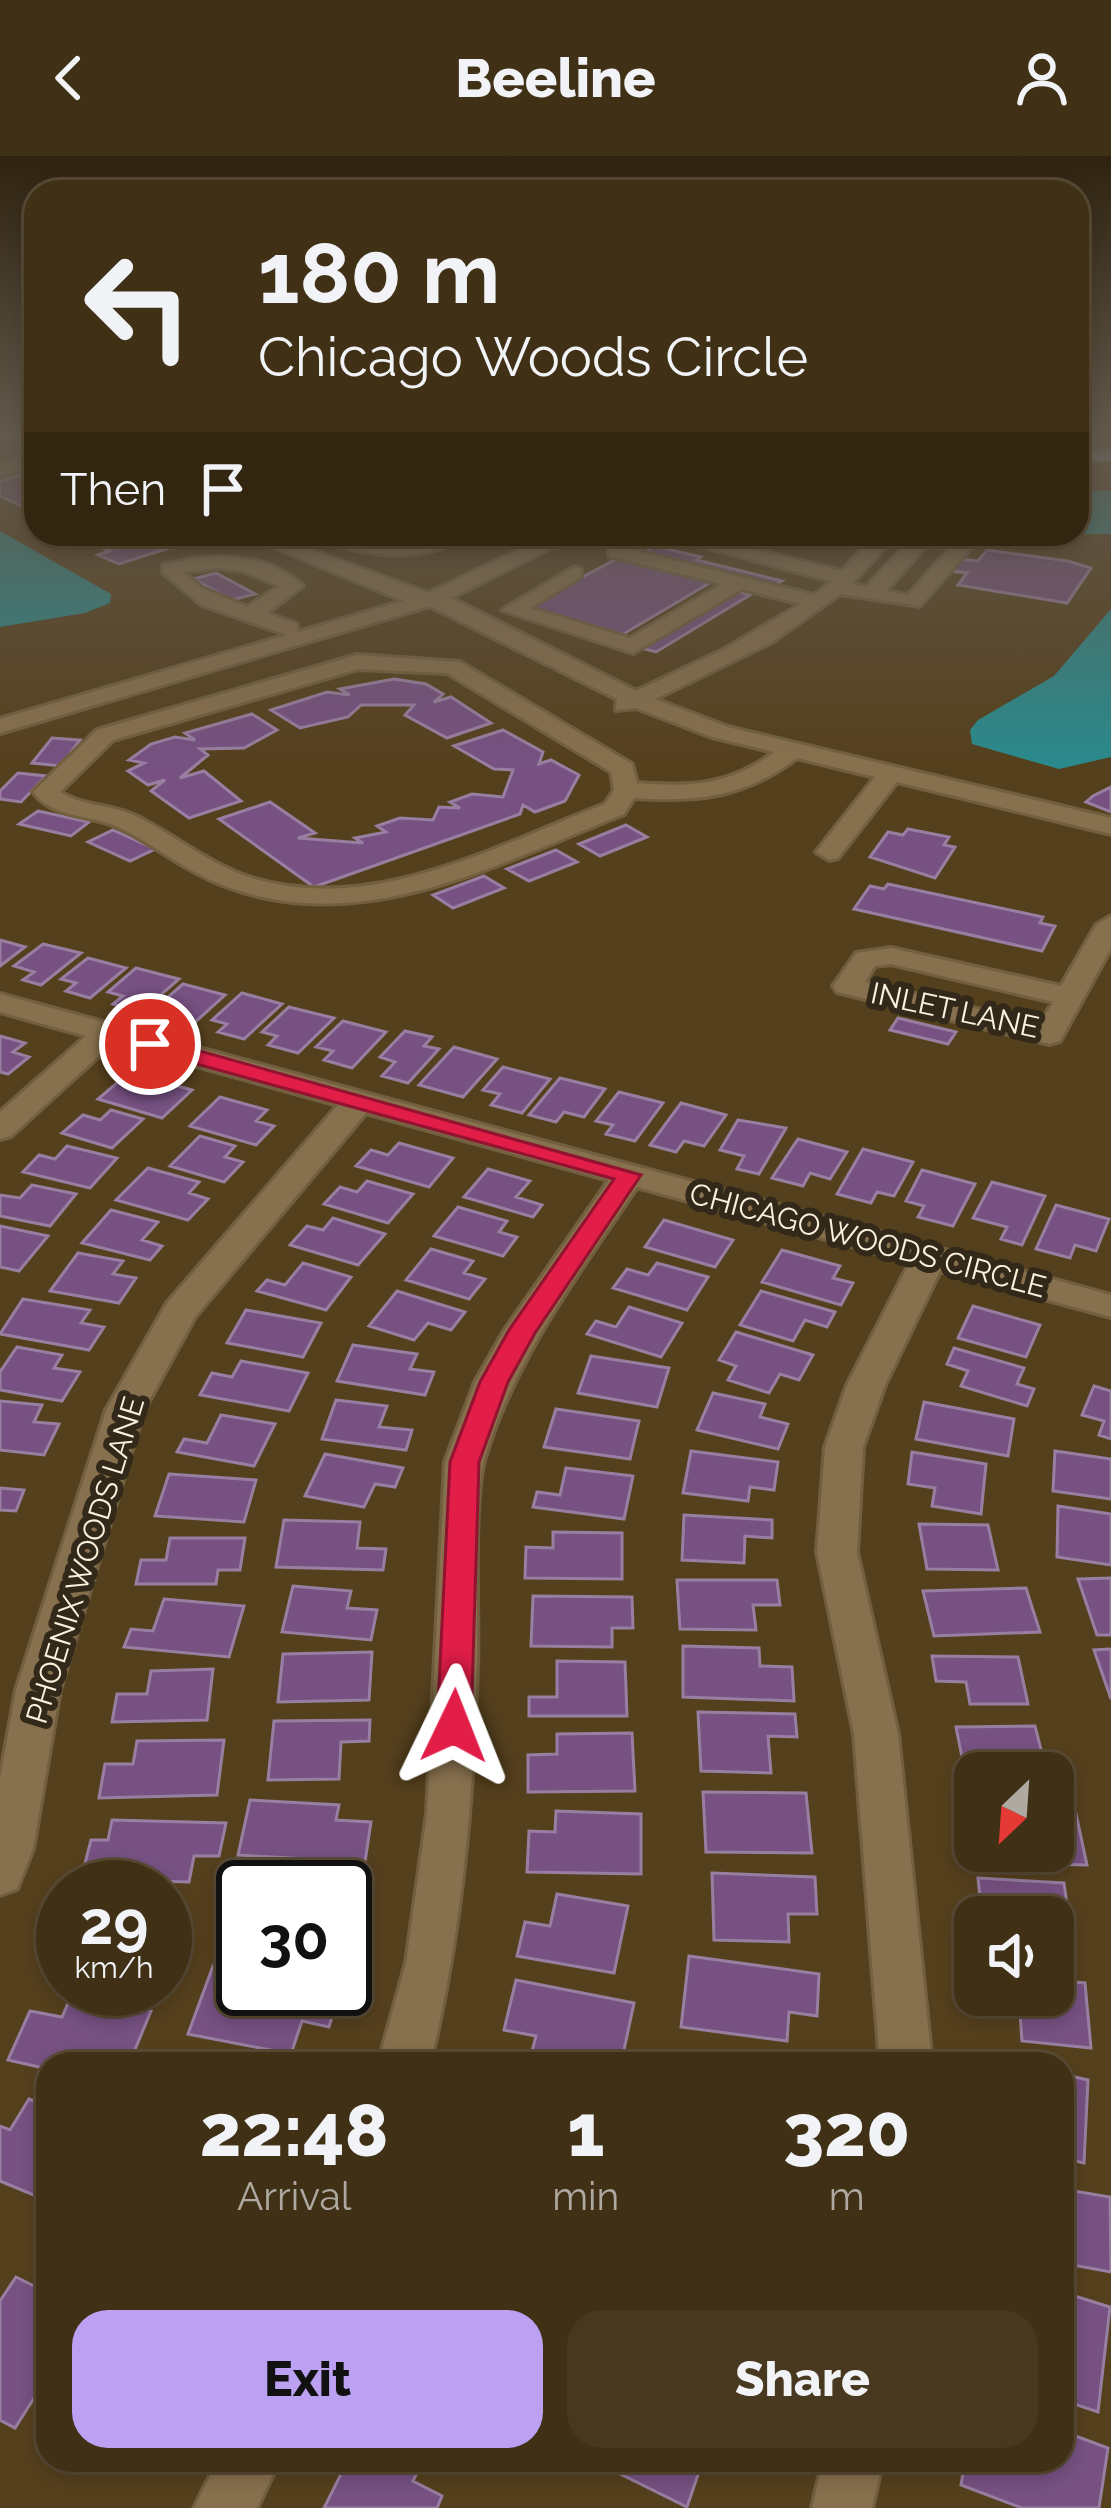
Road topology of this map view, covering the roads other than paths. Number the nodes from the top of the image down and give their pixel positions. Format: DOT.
graph roads {
  1 [pos="281,546"];
  2 [pos="323,546"];
  3 [pos="442,546"];
  4 [pos="511,546"];
  5 [pos="547,546"];
  6 [pos="626,546"];
  7 [pos="716,546"];
  8 [pos="790,546"];
  9 [pos="875,546"];
  10 [pos="916,546"];
  11 [pos="955,546"];
  12 [pos="616,552"];
  13 [pos="301,554"];
  14 [pos="488,558"];
  15 [pos="771,559"];
  16 [pos="515,563"];
  17 [pos="262,570"];
  18 [pos="574,572"];
  19 [pos="740,582"];
  20 [pos="831,589"];
  21 [pos="871,594"];
  22 [pos="414,600"];
  23 [pos="254,611"];
  24 [pos="289,629"];
  25 [pos="534,648"];
  26 [pos="504,657"];
  27 [pos="636,700"];
  28 [pos="0,708"];
  29 [pos="610,712"];
  30 [pos="0,726"];
  31 [pos="779,760"];
  32 [pos="883,783"];
  33 [pos="626,790"];
  34 [pos="1111,826"];
  35 [pos="1111,836"];
  36 [pos="829,852"];
  37 [pos="1111,924"];
  38 [pos="1071,998"];
  39 [pos="0,1003"];
  40 [pos="108,1032"];
  41 [pos="358,1102"];
  42 [pos="0,1129"];
  43 [pos="628,1175"];
  44 [pos="930,1256"];
  45 [pos="1111,1306"];
  46 [pos="0,1875"];
  47 [pos="407,2052"];
  48 [pos="905,2052"];
  49 [pos="244,2472"];
  50 [pos="851,2472"];
  51 [pos="224,2508"];
  52 [pos="842,2508"];
  1 -- 13 [label="street"];
  2 -- 13 [label="street"];
  3 -- 14 [label="street"];
  4 -- 14 [label="street"];
  5 -- 16 [label="street"];
  6 -- 12 [label="street"];
  7 -- 15 [label="street"];
  8 -- 15 [label="street"];
  9 -- 20 [label="street"];
  10 -- 21 [label="street"];
  11 -- 21 [label="street"];
  12 -- 18 [label="street"];
  12 -- 19 [label="street"];
  13 -- 17 [label="street"];
  13 -- 22 [label="street"];
  14 -- 22 [label="street"];
  15 -- 20 [label="street"];
  16 -- 18 [label="street"];
  16 -- 22 [label="street"];
  17 -- 23 [label="street"];
  17 -- 23 [label="street"];
  18 -- 19 [label="street"];
  19 -- 20 [label="street"];
  20 -- 21 [label="street"];
  20 -- 27 [label="street"];
  22 -- 24 [label="street"];
  22 -- 25 [label="street"];
  22 -- 26 [label="street"];
  22 -- 30 [label="street"];
  23 -- 24 [label="street"];
  24 -- 28 [label="street"];
  25 -- 26 [label="street"];
  25 -- 27 [label="street"];
  26 -- 29 [label="street"];
  27 -- 29 [label="street"];
  27 -- 31 [label="street"];
  29 -- 31 [label="street"];
  31 -- 32 [label="street"];
  31 -- 33 [label="street"];
  32 -- 34 [label="street"];
  32 -- 35 [label="street"];
  32 -- 36 [label="street"];
  33 -- 33 [label="street"];
  37 -- 38 [label="street, INLET LANE"];
  38 -- 38 [label="street, INLET LANE"];
  39 -- 40 [label="street, CHICAGO WOODS CIRCLE"];
  40 -- 41 [label="street, CHICAGO WOODS CIRCLE"];
  40 -- 42 [label="street"];
  41 -- 43 [label="street, CHICAGO WOODS CIRCLE"];
  41 -- 46 [label="street, PHOENIX WOODS LANE"];
  43 -- 44 [label="street, CHICAGO WOODS CIRCLE"];
  43 -- 47 [label="street"];
  44 -- 45 [label="street, CHICAGO WOODS CIRCLE"];
  44 -- 48 [label="street"];
  49 -- 51 [label="street"];
  50 -- 52 [label="street"];
}
